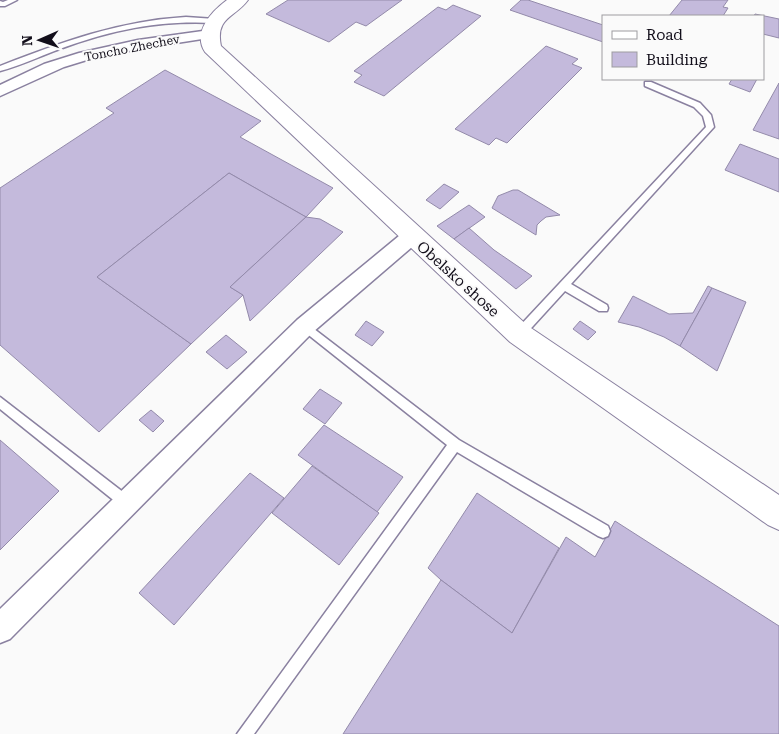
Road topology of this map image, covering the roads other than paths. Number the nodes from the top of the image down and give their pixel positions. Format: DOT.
graph roads {
  1 [pos="13,0"];
  2 [pos="239,0"];
  3 [pos="0,3"];
  4 [pos="212,27"];
  5 [pos="0,69"];
  6 [pos="648,84"];
  7 [pos="0,91"];
  8 [pos="412,236"];
  9 [pos="564,285"];
  10 [pos="603,308"];
  11 [pos="305,326"];
  12 [pos="519,334"];
  13 [pos="0,402"];
  14 [pos="455,444"];
  15 [pos="127,503"];
  16 [pos="779,514"];
  17 [pos="603,531"];
  18 [pos="0,629"];
  19 [pos="245,734"];
  1 -- 3 [label="lane"];
  2 -- 4 [label="street"];
  4 -- 5 [label="lane"];
  4 -- 7 [label="street, Toncho Zhechev"];
  4 -- 8 [label="street, Obelsko shose"];
  6 -- 9 [label="lane"];
  8 -- 11 [label="street"];
  8 -- 12 [label="street, Obelsko shose"];
  9 -- 10 [label="lane"];
  9 -- 12 [label="lane"];
  11 -- 14 [label="lane"];
  11 -- 15 [label="street"];
  12 -- 16 [label="street, Obelsko shose"];
  13 -- 15 [label="lane"];
  14 -- 17 [label="lane"];
  14 -- 19 [label="lane"];
  15 -- 18 [label="street"];
}
